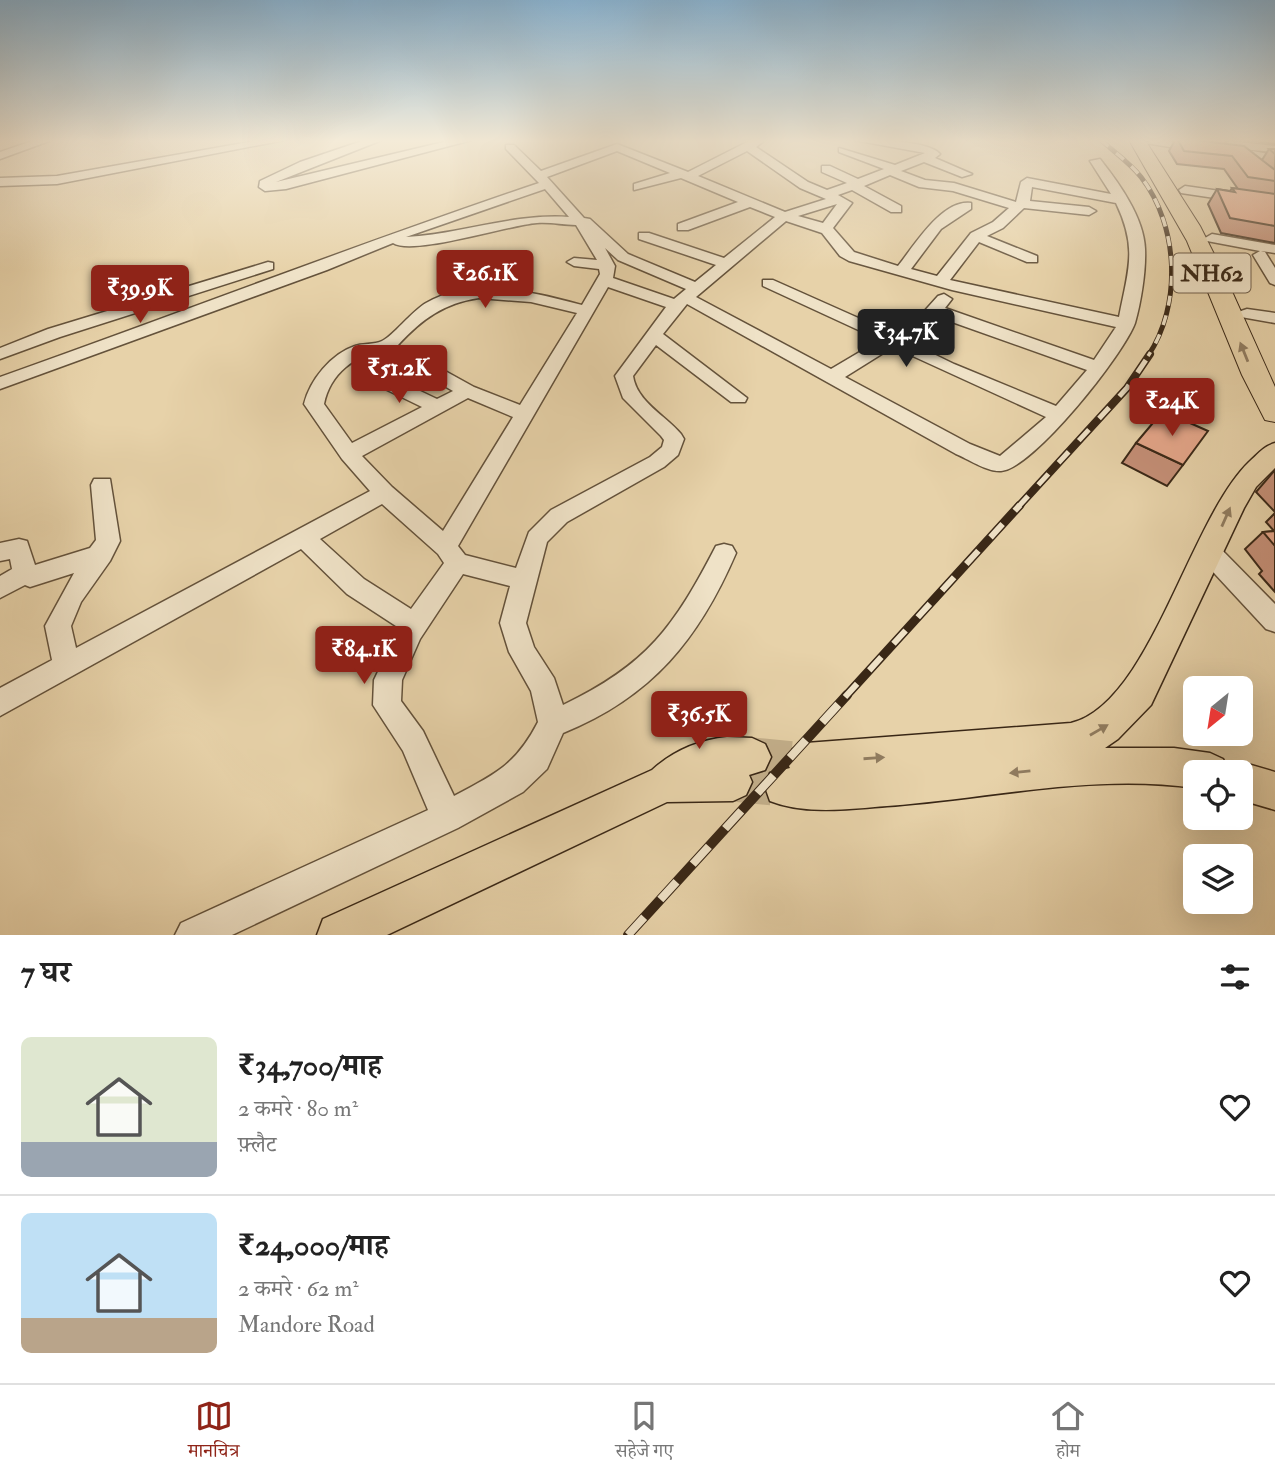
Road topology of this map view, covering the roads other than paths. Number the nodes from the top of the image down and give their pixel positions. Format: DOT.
graph roads {
  1 [pos="265,184"];
  2 [pos="291,184"];
  3 [pos="534,184"];
  4 [pos="546,184"];
  5 [pos="652,184"];
  6 [pos="703,184"];
  7 [pos="802,184"];
  8 [pos="859,184"];
  9 [pos="922,184"];
  10 [pos="1027,184"];
  11 [pos="1035,184"];
  12 [pos="1110,184"];
  13 [pos="1167,184"];
  14 [pos="1180,184"];
  15 [pos="856,185"];
  16 [pos="638,187"];
  17 [pos="1185,190"];
  18 [pos="834,197"];
  19 [pos="1120,200"];
  20 [pos="750,202"];
  21 [pos="1275,203"];
  22 [pos="485,204"];
  23 [pos="1020,205"];
  24 [pos="967,206"];
  25 [pos="896,209"];
  26 [pos="1089,211"];
  27 [pos="784,216"];
  28 [pos="579,221"];
  29 [pos="509,222"];
  30 [pos="683,228"];
  31 [pos="825,230"];
  32 [pos="644,236"];
  33 [pos="976,236"];
  34 [pos="382,242"];
  35 [pos="1214,243"];
  36 [pos="1275,248"];
  37 [pos="1267,256"];
  38 [pos="1032,259"];
  39 [pos="574,261"];
  40 [pos="726,263"];
  41 [pos="268,266"];
  42 [pos="902,271"];
  43 [pos="607,273"];
  44 [pos="1275,280"];
  45 [pos="768,283"];
  46 [pos="946,283"];
  47 [pos="686,297"];
  48 [pos="935,310"];
  49 [pos="587,311"];
  50 [pos="1247,313"];
  51 [pos="1275,318"];
  52 [pos="1126,324"];
  53 [pos="654,335"];
  54 [pos="891,341"];
  55 [pos="387,346"];
  56 [pos="0,354"];
  57 [pos="1098,369"];
  58 [pos="1275,372"];
  59 [pos="831,377"];
  60 [pos="0,383"];
  61 [pos="390,384"];
  62 [pos="467,391"];
  63 [pos="738,398"];
  64 [pos="438,407"];
  65 [pos="1275,413"];
  66 [pos="527,415"];
  67 [pos="1059,415"];
  68 [pos="1275,452"];
  69 [pos="349,454"];
  70 [pos="102,485"];
  71 [pos="384,493"];
  72 [pos="305,538"];
  73 [pos="0,552"];
  74 [pos="724,553"];
  75 [pos="1210,553"];
  76 [pos="102,554"];
  77 [pos="452,555"];
  78 [pos="25,573"];
  79 [pos="524,580"];
  80 [pos="0,588"];
  81 [pos="1275,621"];
  82 [pos="415,624"];
  83 [pos="67,667"];
  84 [pos="0,703"];
  85 [pos="553,723"];
  86 [pos="1183,767"];
  87 [pos="742,769"];
  88 [pos="1253,785"];
  89 [pos="1275,791"];
  90 [pos="447,817"];
  91 [pos="193,935"];
  92 [pos="339,935"];
  1 -- 2 [label="street"];
  3 -- 22 [label="street"];
  4 -- 28 [label="street"];
  5 -- 16 [label="street"];
  6 -- 20 [label="street"];
  7 -- 18 [label="street"];
  8 -- 15 [label="street"];
  9 -- 23 [label="street"];
  10 -- 23 [label="street"];
  11 -- 19 [label="street"];
  12 -- 19 [label="street"];
  65 -- 13 [label="highway, NH62, one-way"];
  14 -- 17 [label="highway, NH62"];
  15 -- 18 [label="street"];
  15 -- 25 [label="street"];
  17 -- 21 [label="street"];
  17 -- 35 [label="highway, NH62"];
  18 -- 27 [label="street"];
  18 -- 31 [label="street"];
  19 -- 52 [label="street"];
  20 -- 27 [label="street"];
  20 -- 30 [label="street"];
  22 -- 29 [label="street"];
  22 -- 34 [label="street"];
  23 -- 26 [label="street"];
  23 -- 33 [label="street"];
  24 -- 42 [label="street"];
  27 -- 31 [label="street"];
  27 -- 40 [label="street"];
  28 -- 29 [label="street"];
  28 -- 43 [label="street"];
  28 -- 47 [label="street"];
  29 -- 34 [label="street"];
  31 -- 42 [label="street"];
  32 -- 40 [label="street"];
  33 -- 38 [label="street"];
  33 -- 46 [label="street"];
  34 -- 60 [label="street"];
  35 -- 36 [label="street"];
  35 -- 37 [label="street"];
  35 -- 50 [label="highway, NH62"];
  37 -- 44 [label="street"];
  39 -- 43 [label="street"];
  40 -- 47 [label="street"];
  41 -- 56 [label="street"];
  42 -- 46 [label="street"];
  43 -- 47 [label="street"];
  43 -- 49 [label="street"];
  45 -- 54 [label="street"];
  46 -- 48 [label="street"];
  46 -- 52 [label="street"];
  47 -- 53 [label="street"];
  47 -- 59 [label="street"];
  48 -- 54 [label="street"];
  48 -- 57 [label="street"];
  49 -- 55 [label="street"];
  49 -- 66 [label="street"];
  50 -- 51 [label="street"];
  50 -- 58 [label="highway, NH62"];
  52 -- 57 [label="street"];
  53 -- 63 [label="street"];
  53 -- 79 [label="street"];
  54 -- 59 [label="street"];
  54 -- 67 [label="street"];
  55 -- 62 [label="street"];
  55 -- 69 [label="street"];
  57 -- 67 [label="street"];
  59 -- 67 [label="street"];
  61 -- 64 [label="street"];
  62 -- 64 [label="street"];
  62 -- 66 [label="street"];
  64 -- 69 [label="street"];
  66 -- 77 [label="street"];
  75 -- 68 [label="main road, one-way"];
  69 -- 71 [label="street"];
  70 -- 76 [label="street"];
  71 -- 72 [label="street"];
  71 -- 77 [label="street"];
  72 -- 82 [label="street"];
  72 -- 83 [label="street"];
  73 -- 78 [label="street"];
  74 -- 85 [label="street"];
  75 -- 81 [label="street"];
  86 -- 75 [label="main road, one-way"];
  76 -- 78 [label="street"];
  76 -- 83 [label="street"];
  77 -- 79 [label="street"];
  77 -- 82 [label="street"];
  78 -- 80 [label="street"];
  79 -- 85 [label="street"];
  82 -- 90 [label="street"];
  83 -- 84 [label="street"];
  85 -- 90 [label="street"];
  87 -- 92 [label="main road"];
  88 -- 89 [label="main road"];
  90 -- 91 [label="street"];
}
